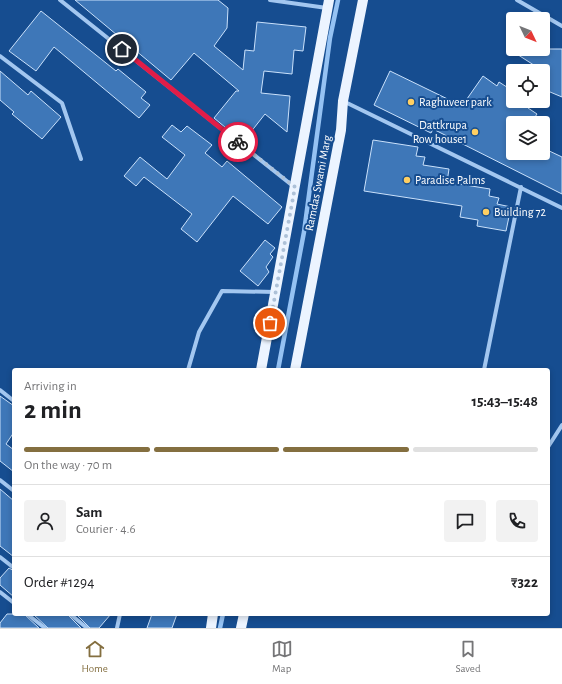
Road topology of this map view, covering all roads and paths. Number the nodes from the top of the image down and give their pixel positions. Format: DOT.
graph roads {
  1 [pos="60,0"];
  2 [pos="270,0"];
  3 [pos="363,0"];
  4 [pos="517,0"];
  5 [pos="328,4"];
  6 [pos="562,26"];
  7 [pos="0,56"];
  8 [pos="343,101"];
  9 [pos="81,159"];
  10 [pos="295,187"];
  11 [pos="521,187"];
  12 [pos="562,208"];
  13 [pos="276,292"];
  14 [pos="189,368"];
  15 [pos="261,368"];
  16 [pos="295,368"];
  17 [pos="484,368"];
  18 [pos="0,390"];
  19 [pos="12,399"];
  20 [pos="562,425"];
  21 [pos="550,444"];
  22 [pos="0,480"];
  23 [pos="12,489"];
  24 [pos="0,557"];
  25 [pos="12,566"];
  26 [pos="0,592"];
  27 [pos="12,601"];
  28 [pos="30,616"];
  29 [pos="72,616"];
  30 [pos="120,616"];
  31 [pos="213,616"];
  32 [pos="244,616"];
  33 [pos="45,628"];
  34 [pos="87,628"];
  35 [pos="117,628"];
  36 [pos="210,628"];
  37 [pos="241,628"];
  1 -- 10 [label="street"];
  2 -- 5 [label="street"];
  3 -- 8 [label="main road, Ramdas Swami Marg"];
  4 -- 6 [label="street"];
  5 -- 10 [label="main road"];
  7 -- 9 [label="street"];
  8 -- 11 [label="street"];
  8 -- 16 [label="main road, Ramdas Swami Marg"];
  10 -- 13 [label="main road"];
  11 -- 12 [label="street"];
  11 -- 17 [label="street"];
  13 -- 14 [label="street"];
  13 -- 15 [label="main road"];
  18 -- 19 [label="street"];
  20 -- 21 [label="street"];
  22 -- 23 [label="street"];
  24 -- 25 [label="street"];
  26 -- 27 [label="street"];
  28 -- 33 [label="street"];
  29 -- 34 [label="street"];
  30 -- 35 [label="street"];
  31 -- 36 [label="main road"];
  32 -- 37 [label="main road"];
}
